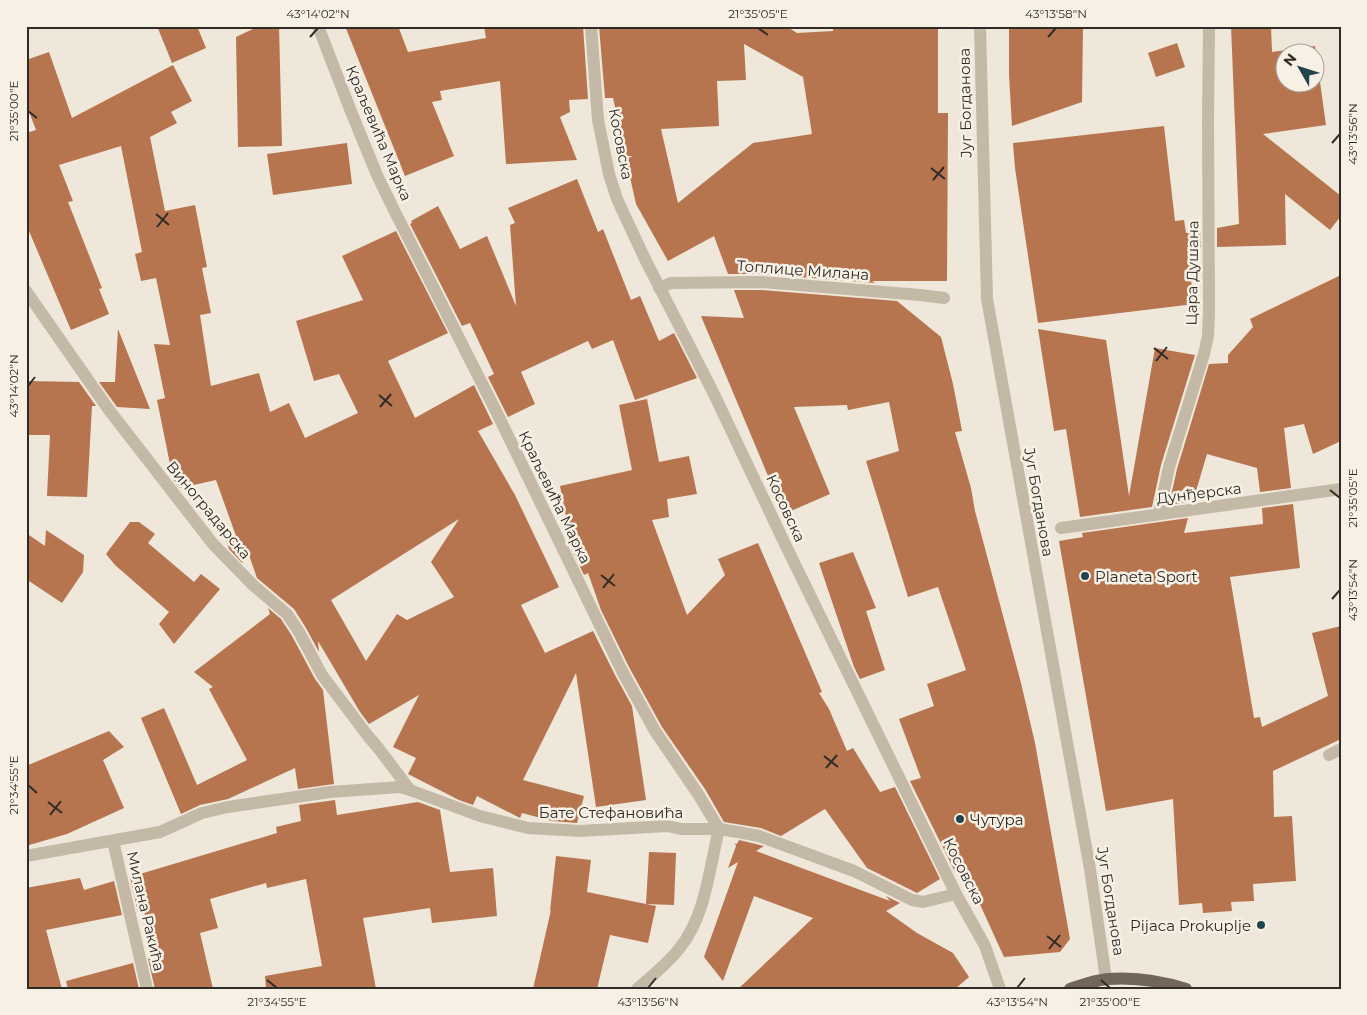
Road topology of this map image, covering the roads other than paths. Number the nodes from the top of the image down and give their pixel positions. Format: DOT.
graph roads {
  1 [pos="318,26"];
  2 [pos="590,26"];
  3 [pos="980,26"];
  4 [pos="1209,26"];
  5 [pos="660,288"];
  6 [pos="26,291"];
  7 [pos="944,298"];
  8 [pos="1341,489"];
  9 [pos="1159,514"];
  10 [pos="1061,528"];
  11 [pos="410,790"];
  12 [pos="719,829"];
  13 [pos="113,841"];
  14 [pos="26,856"];
  15 [pos="956,894"];
  16 [pos="1106,979"];
  17 [pos="1145,984"];
  18 [pos="147,989"];
  19 [pos="637,989"];
  20 [pos="1000,989"];
  21 [pos="1070,989"];
  22 [pos="1186,989"];
  1 -- 12 [label="street, Краљевића Марка"];
  2 -- 5 [label="street, Косовска"];
  3 -- 16 [label="street, Југ Богданова"];
  4 -- 9 [label="street, Цара Душана"];
  5 -- 7 [label="street, Топлице Милана"];
  5 -- 15 [label="street, Косовска"];
  6 -- 11 [label="street, Виноградарска"];
  8 -- 9 [label="street, Дунђерска"];
  9 -- 10 [label="street, Дунђерска"];
  11 -- 12 [label="street, Бате Стефановића"];
  11 -- 13 [label="street, Бате Стефановића"];
  12 -- 15 [label="street, Бате Стефановића"];
  12 -- 19 [label="street"];
  13 -- 14 [label="street, Бате Стефановића"];
  13 -- 18 [label="street, Милана Ракића"];
  15 -- 20 [label="street, Косовска"];
  16 -- 17 [label="main road"];
  16 -- 21 [label="main road"];
  17 -- 22 [label="main road"];
}
